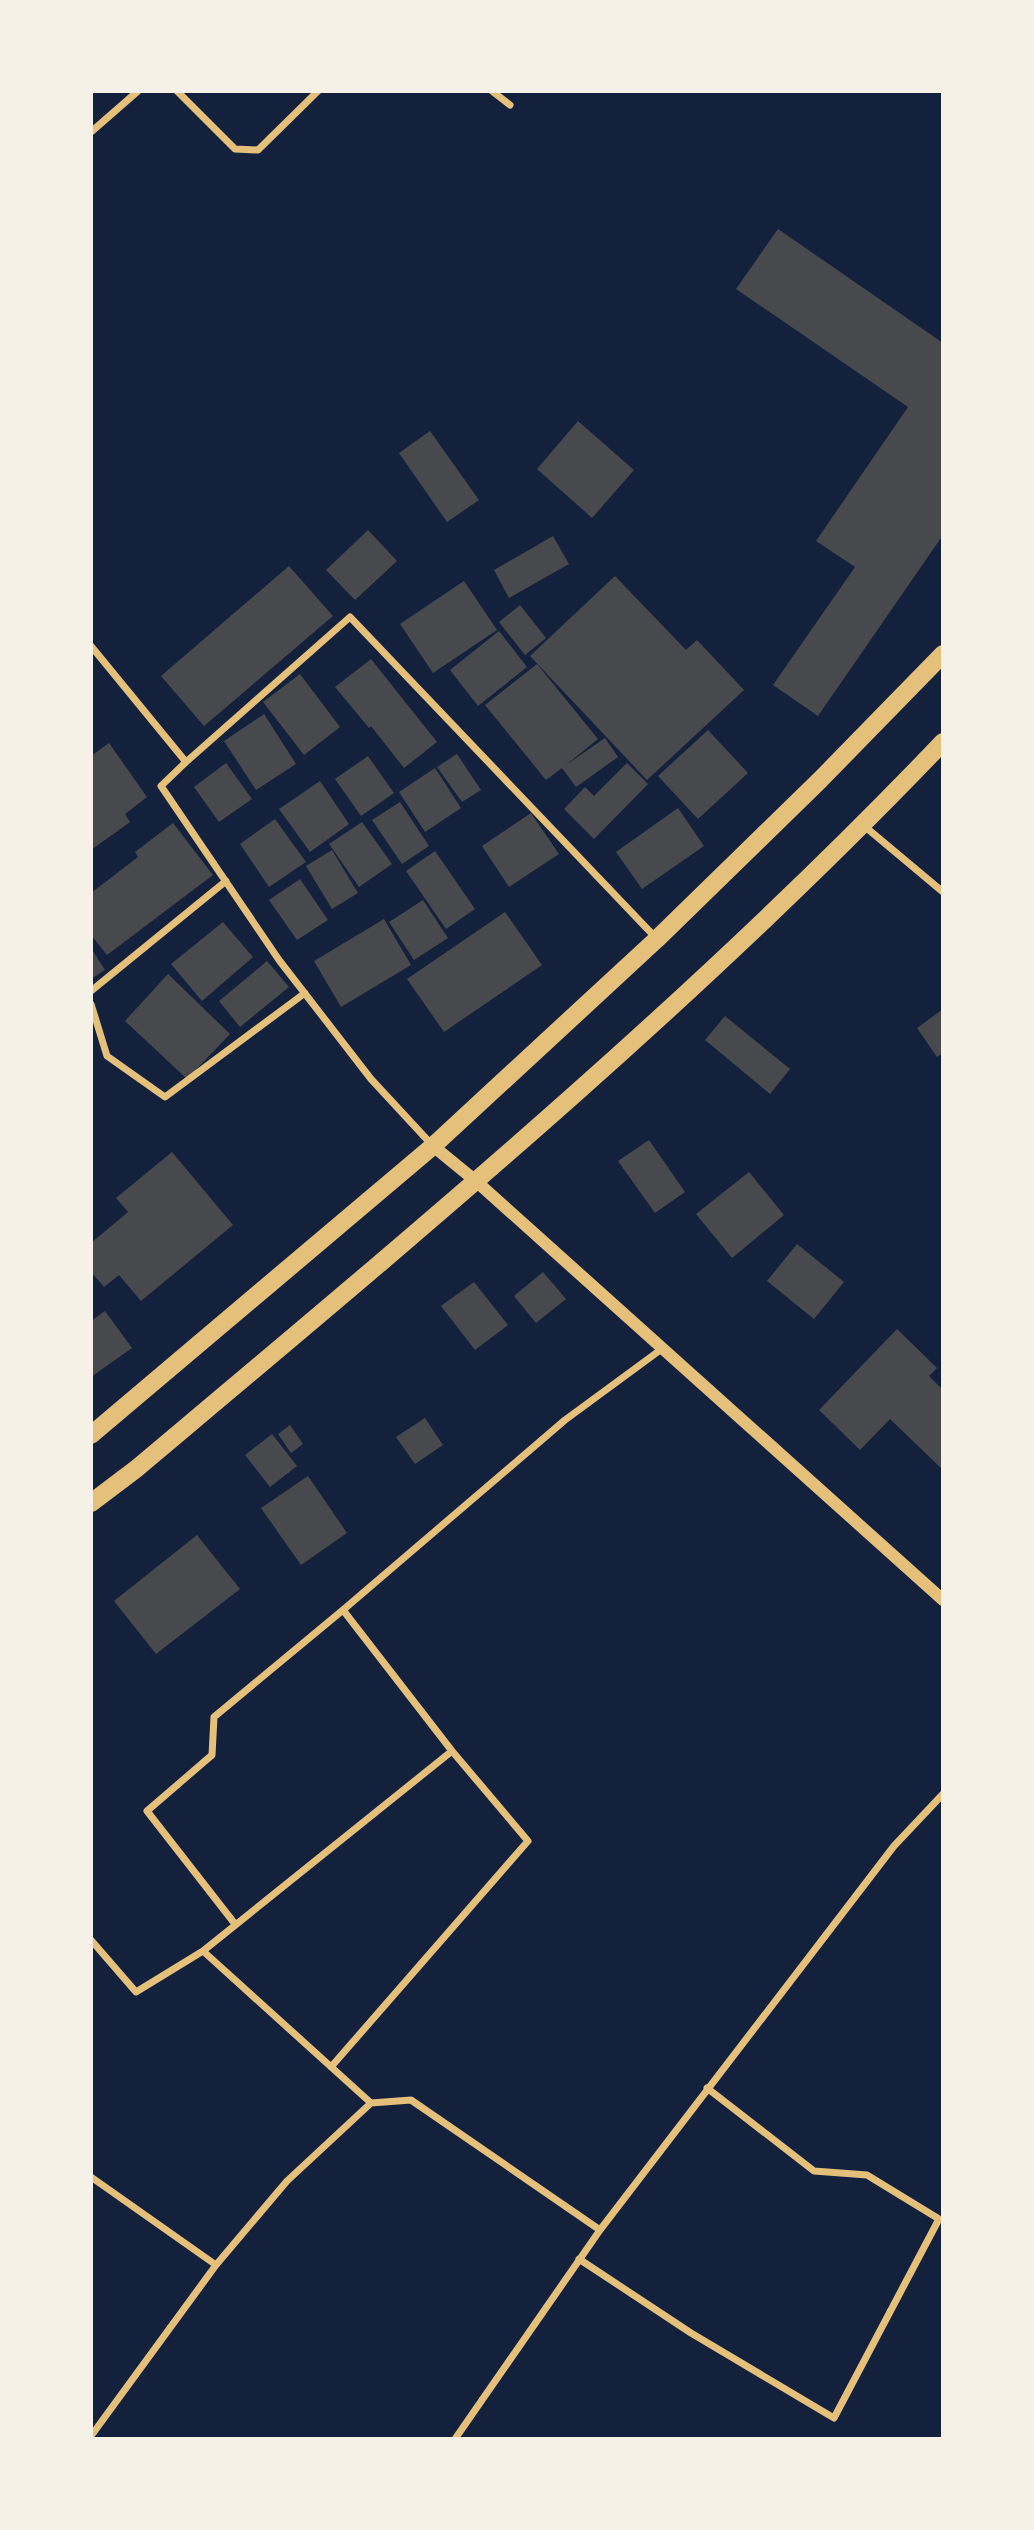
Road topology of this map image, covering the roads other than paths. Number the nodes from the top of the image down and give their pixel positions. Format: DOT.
graph roads {
  1 [pos="138,91"];
  2 [pos="177,91"];
  3 [pos="318,91"];
  4 [pos="492,91"];
  5 [pos="510,105"];
  6 [pos="92,128"];
  7 [pos="91,646"];
  8 [pos="943,654"];
  9 [pos="943,742"];
  10 [pos="186,762"];
  11 [pos="863,825"];
  12 [pos="226,881"];
  13 [pos="943,892"];
  14 [pos="657,939"];
  15 [pos="91,991"];
  16 [pos="306,993"];
  17 [pos="91,1004"];
  18 [pos="433,1146"];
  19 [pos="477,1182"];
  20 [pos="664,1348"];
  21 [pos="94,1429"];
  22 [pos="91,1503"];
  23 [pos="943,1600"];
  24 [pos="343,1610"];
  25 [pos="452,1751"];
  26 [pos="943,1794"];
  27 [pos="234,1924"];
  28 [pos="91,1940"];
  29 [pos="203,1951"];
  30 [pos="331,2067"];
  31 [pos="707,2088"];
  32 [pos="370,2103"];
  33 [pos="91,2177"];
  34 [pos="600,2230"];
  35 [pos="579,2259"];
  36 [pos="216,2265"];
  37 [pos="91,2436"];
  38 [pos="454,2439"];
  1 -- 6 [label="street"];
  2 -- 3 [label="street"];
  4 -- 5 [label="street"];
  7 -- 10 [label="street"];
  8 -- 14 [label="main road"];
  9 -- 11 [label="main road"];
  10 -- 12 [label="street"];
  10 -- 14 [label="street"];
  11 -- 13 [label="street"];
  11 -- 19 [label="main road"];
  12 -- 15 [label="street"];
  12 -- 16 [label="street"];
  14 -- 18 [label="main road"];
  16 -- 17 [label="street"];
  16 -- 18 [label="street"];
  18 -- 19 [label="street"];
  18 -- 21 [label="main road"];
  19 -- 20 [label="street"];
  19 -- 22 [label="main road"];
  20 -- 23 [label="street"];
  20 -- 24 [label="street"];
  24 -- 25 [label="street"];
  24 -- 27 [label="street"];
  25 -- 27 [label="street"];
  25 -- 30 [label="street"];
  26 -- 31 [label="street"];
  27 -- 29 [label="street"];
  28 -- 29 [label="street"];
  29 -- 30 [label="street"];
  30 -- 32 [label="street"];
  31 -- 34 [label="street"];
  31 -- 35 [label="street"];
  32 -- 34 [label="street"];
  32 -- 36 [label="street"];
  33 -- 36 [label="street"];
  34 -- 35 [label="street"];
  35 -- 38 [label="street"];
  36 -- 37 [label="street"];
}
